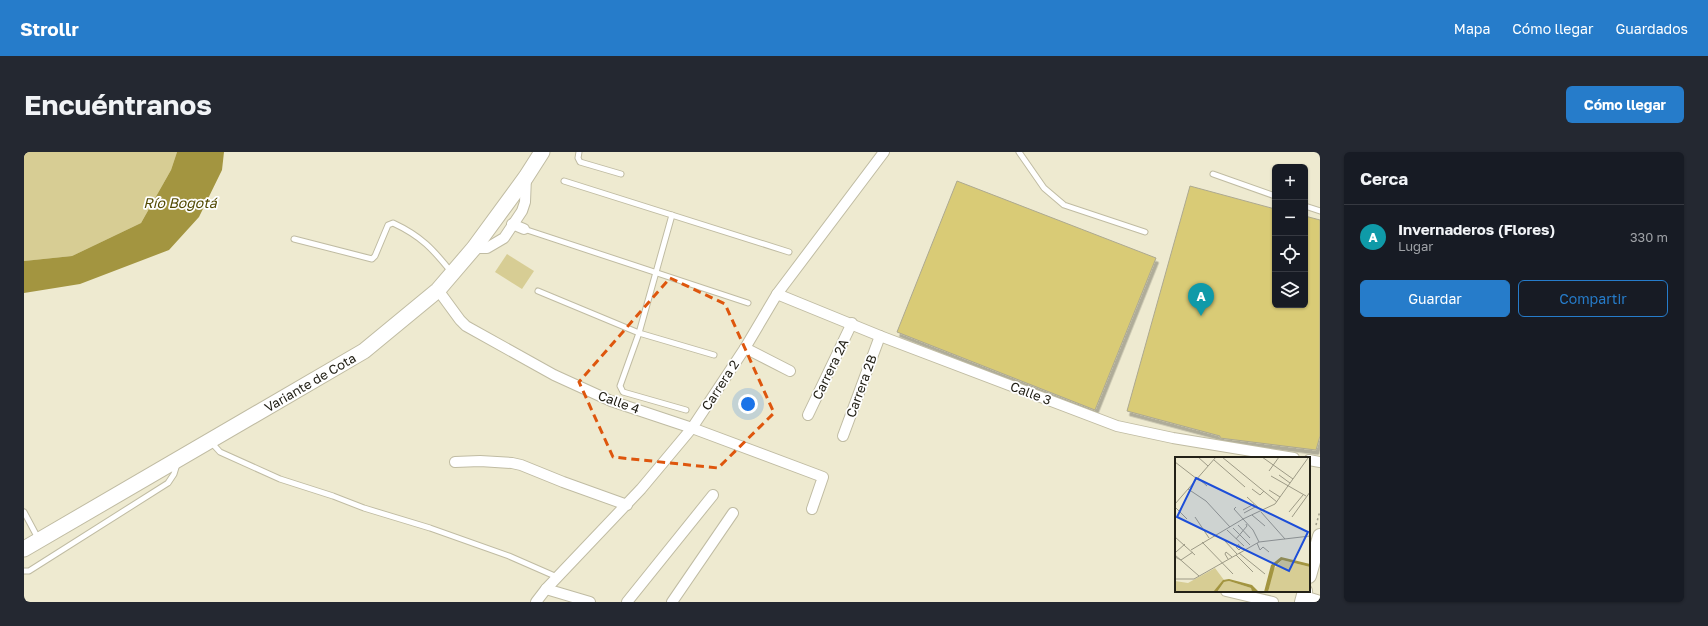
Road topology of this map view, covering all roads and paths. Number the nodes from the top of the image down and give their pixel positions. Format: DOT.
graph roads {
  1 [pos="542,152"];
  2 [pos="579,152"];
  3 [pos="884,152"];
  4 [pos="1019,152"];
  5 [pos="621,174"];
  6 [pos="1212,174"];
  7 [pos="526,177"];
  8 [pos="564,180"];
  9 [pos="1272,195"];
  10 [pos="1308,207"];
  11 [pos="1320,211"];
  12 [pos="672,215"];
  13 [pos="512,224"];
  14 [pos="524,229"];
  15 [pos="1145,232"];
  16 [pos="294,239"];
  17 [pos="474,248"];
  18 [pos="789,252"];
  19 [pos="656,272"];
  20 [pos="453,274"];
  21 [pos="438,290"];
  22 [pos="538,291"];
  23 [pos="778,294"];
  24 [pos="748,303"];
  25 [pos="852,323"];
  26 [pos="639,332"];
  27 [pos="880,336"];
  28 [pos="745,348"];
  29 [pos="714,356"];
  30 [pos="790,371"];
  31 [pos="686,410"];
  32 [pos="808,415"];
  33 [pos="692,428"];
  34 [pos="843,436"];
  35 [pos="210,441"];
  36 [pos="1288,457"];
  37 [pos="179,458"];
  38 [pos="1310,460"];
  39 [pos="455,462"];
  40 [pos="1320,462"];
  41 [pos="713,495"];
  42 [pos="626,505"];
  43 [pos="812,509"];
  44 [pos="24,512"];
  45 [pos="733,513"];
  46 [pos="1320,536"];
  47 [pos="39,540"];
  48 [pos="24,549"];
  49 [pos="24,572"];
  50 [pos="1310,572"];
  51 [pos="557,577"];
  52 [pos="546,589"];
  53 [pos="1230,592"];
  54 [pos="1303,596"];
  55 [pos="1320,601"];
  56 [pos="536,602"];
  57 [pos="590,602"];
  58 [pos="627,602"];
  59 [pos="672,602"];
  60 [pos="1272,602"];
  1 -- 7 [label="main road, Variante de Cota"];
  2 -- 5 [label="lane"];
  3 -- 23 [label="street, Carrera 2"];
  4 -- 15 [label="lane"];
  6 -- 9 [label="lane"];
  7 -- 13 [label="street"];
  7 -- 17 [label="main road, Variante de Cota"];
  8 -- 12 [label="lane"];
  10 -- 11 [label="lane"];
  12 -- 18 [label="lane"];
  12 -- 19 [label="lane"];
  13 -- 14 [label="street"];
  13 -- 17 [label="street"];
  14 -- 19 [label="lane"];
  16 -- 20 [label="lane"];
  17 -- 20 [label="main road, Variante de Cota"];
  19 -- 24 [label="lane"];
  19 -- 26 [label="lane"];
  20 -- 21 [label="main road, Variante de Cota"];
  21 -- 33 [label="street, Calle 4"];
  21 -- 35 [label="main road, Variante de Cota"];
  22 -- 26 [label="lane"];
  23 -- 25 [label="street, Calle 3"];
  23 -- 28 [label="street, Carrera 2"];
  25 -- 27 [label="street, Calle 3"];
  25 -- 32 [label="street, Carrera 2A"];
  26 -- 29 [label="lane"];
  26 -- 31 [label="lane"];
  27 -- 34 [label="street, Carrera 2B"];
  27 -- 36 [label="street, Calle 3"];
  28 -- 30 [label="street"];
  28 -- 33 [label="street, Carrera 2"];
  33 -- 42 [label="street, Carrera 2"];
  33 -- 43 [label="street, Calle 4"];
  35 -- 37 [label="main road, Variante de Cota"];
  35 -- 51 [label="lane"];
  37 -- 47 [label="main road, Variante de Cota"];
  37 -- 49 [label="lane"];
  38 -- 40 [label="street"];
  39 -- 42 [label="street"];
  41 -- 58 [label="street"];
  42 -- 51 [label="street, Carrera 2"];
  44 -- 47 [label="lane"];
  45 -- 59 [label="street"];
  46 -- 50 [label="main road"];
  47 -- 48 [label="main road, Variante de Cota"];
  51 -- 52 [label="street, Carrera 2"];
  52 -- 56 [label="street, Carrera 2"];
  52 -- 57 [label="street"];
  53 -- 60 [label="street"];
  54 -- 55 [label="street"];
}
